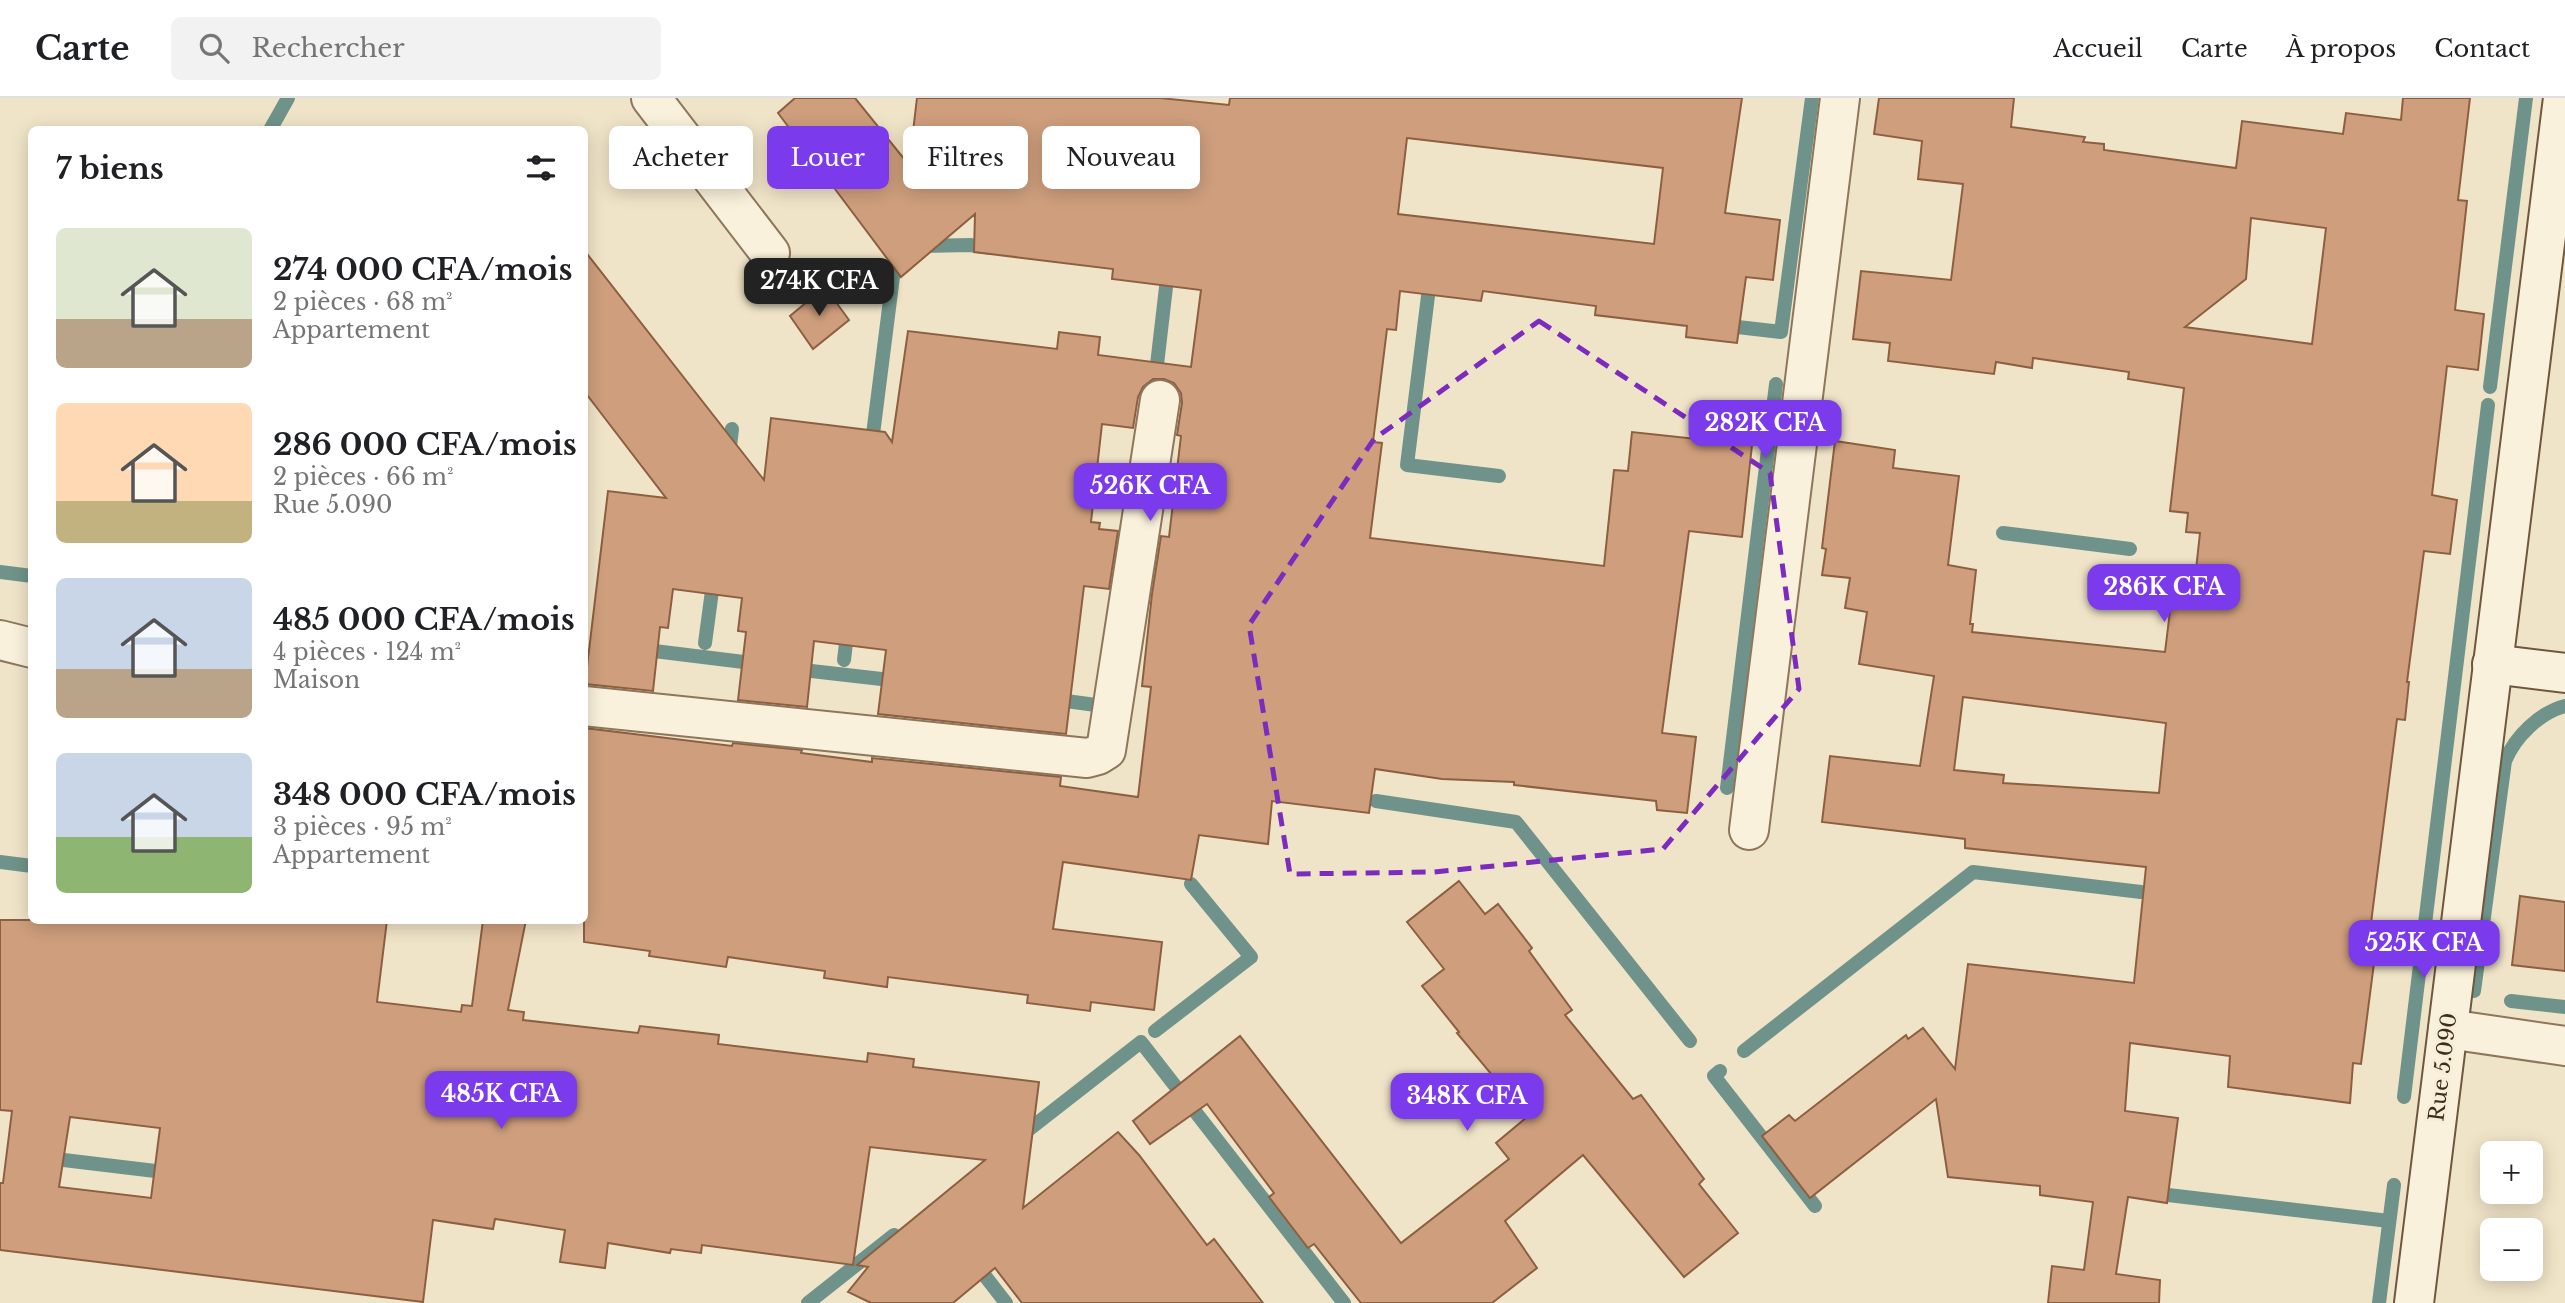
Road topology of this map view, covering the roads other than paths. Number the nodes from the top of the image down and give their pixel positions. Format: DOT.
graph roads {
  1 [pos="651,98"];
  2 [pos="1840,98"];
  3 [pos="2563,98"];
  4 [pos="770,253"];
  5 [pos="1160,400"];
  6 [pos="0,640"];
  7 [pos="28,647"];
  8 [pos="2492,664"];
  9 [pos="2565,673"];
  10 [pos="588,706"];
  11 [pos="1749,830"];
  12 [pos="2448,1029"];
  13 [pos="2565,1046"];
  14 [pos="2414,1303"];
  1 -- 4 [label="street"];
  2 -- 11 [label="street"];
  3 -- 8 [label="street, Rue 5.090"];
  5 -- 10 [label="street"];
  6 -- 7 [label="street"];
  8 -- 9 [label="street"];
  8 -- 12 [label="street, Rue 5.090"];
  12 -- 13 [label="street"];
  12 -- 14 [label="street, Rue 5.090"];
}
